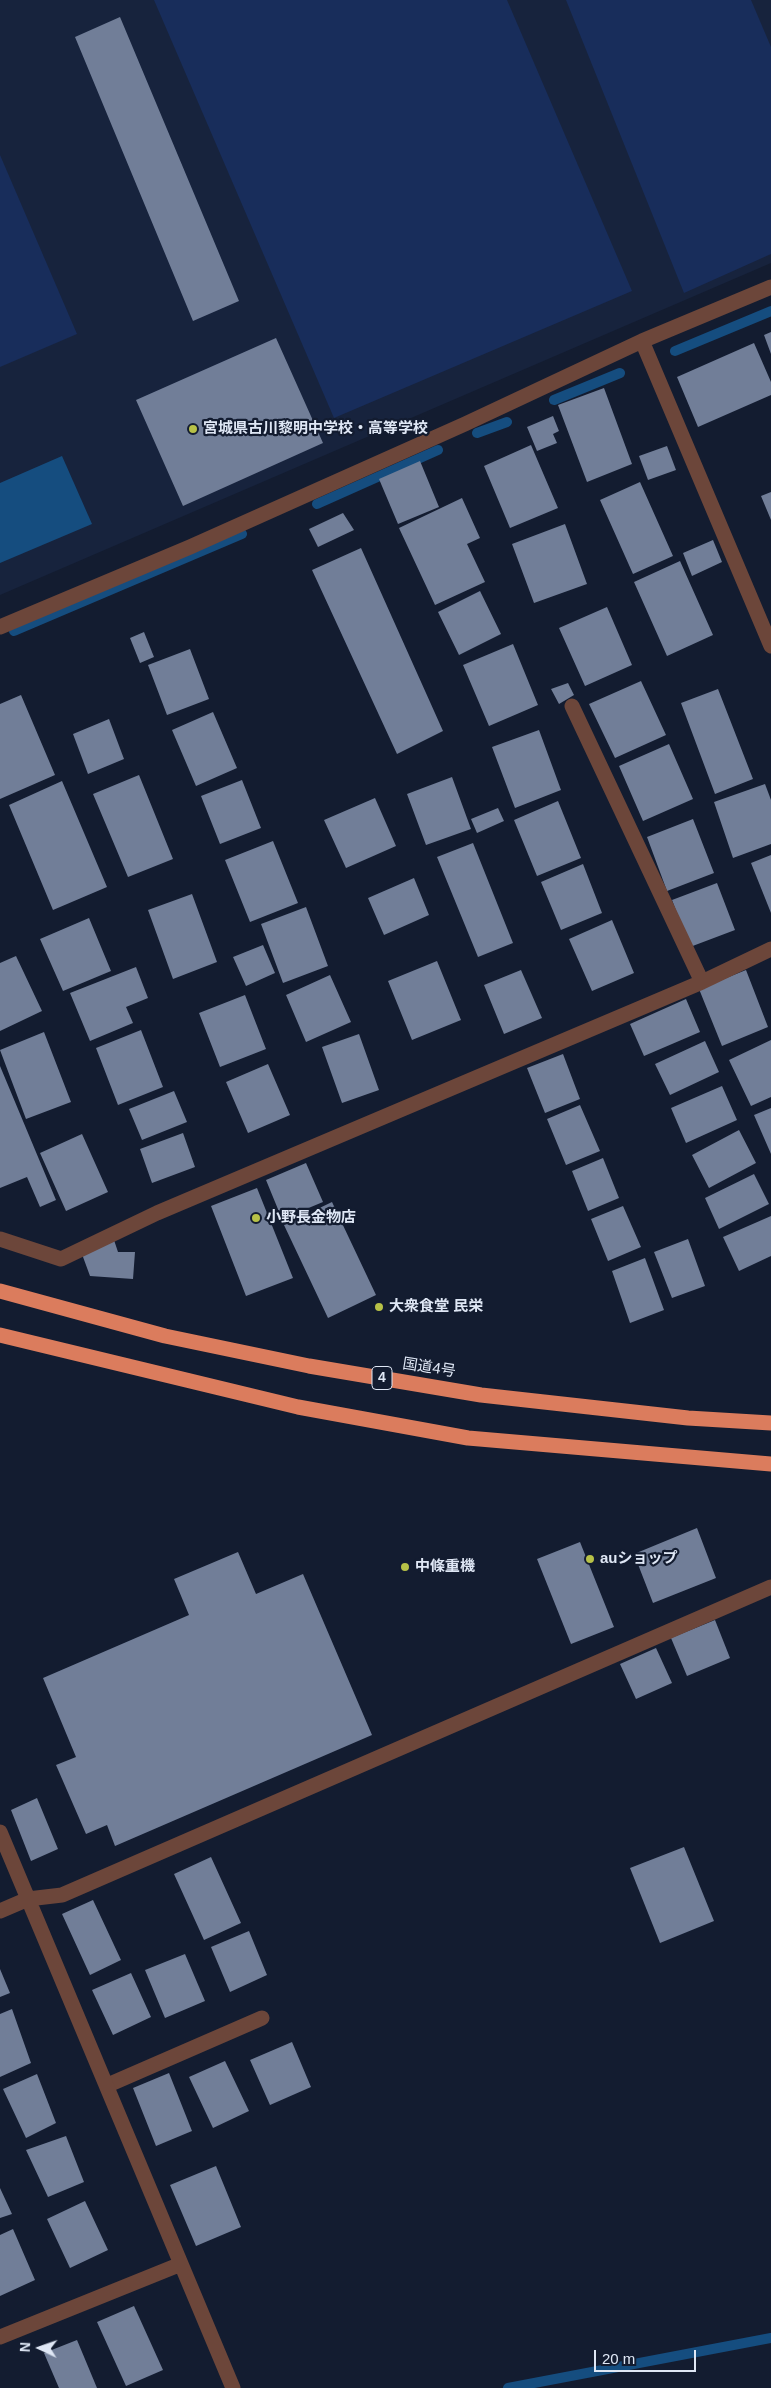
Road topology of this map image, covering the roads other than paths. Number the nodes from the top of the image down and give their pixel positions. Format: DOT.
graph roads {
  1 [pos="771,287"];
  2 [pos="642,341"];
  3 [pos="0,627"];
  4 [pos="771,646"];
  5 [pos="572,706"];
  6 [pos="771,948"];
  7 [pos="702,982"];
  8 [pos="0,1239"];
  9 [pos="0,1291"];
  10 [pos="0,1336"];
  11 [pos="771,1423"];
  12 [pos="771,1464"];
  13 [pos="771,1587"];
  14 [pos="0,1832"];
  15 [pos="28,1899"];
  16 [pos="0,1911"];
  17 [pos="262,2018"];
  18 [pos="108,2085"];
  19 [pos="181,2264"];
  20 [pos="0,2337"];
  21 [pos="233,2388"];
  1 -- 2 [label="street"];
  2 -- 3 [label="street"];
  2 -- 4 [label="street"];
  5 -- 7 [label="street"];
  6 -- 7 [label="street"];
  7 -- 8 [label="street"];
  9 -- 11 [label="highway, 国道4号 / 4"];
  10 -- 12 [label="highway"];
  13 -- 15 [label="street"];
  14 -- 15 [label="street"];
  15 -- 16 [label="street"];
  15 -- 18 [label="street"];
  17 -- 18 [label="street"];
  18 -- 19 [label="street"];
  19 -- 20 [label="street"];
  19 -- 21 [label="street"];
}
